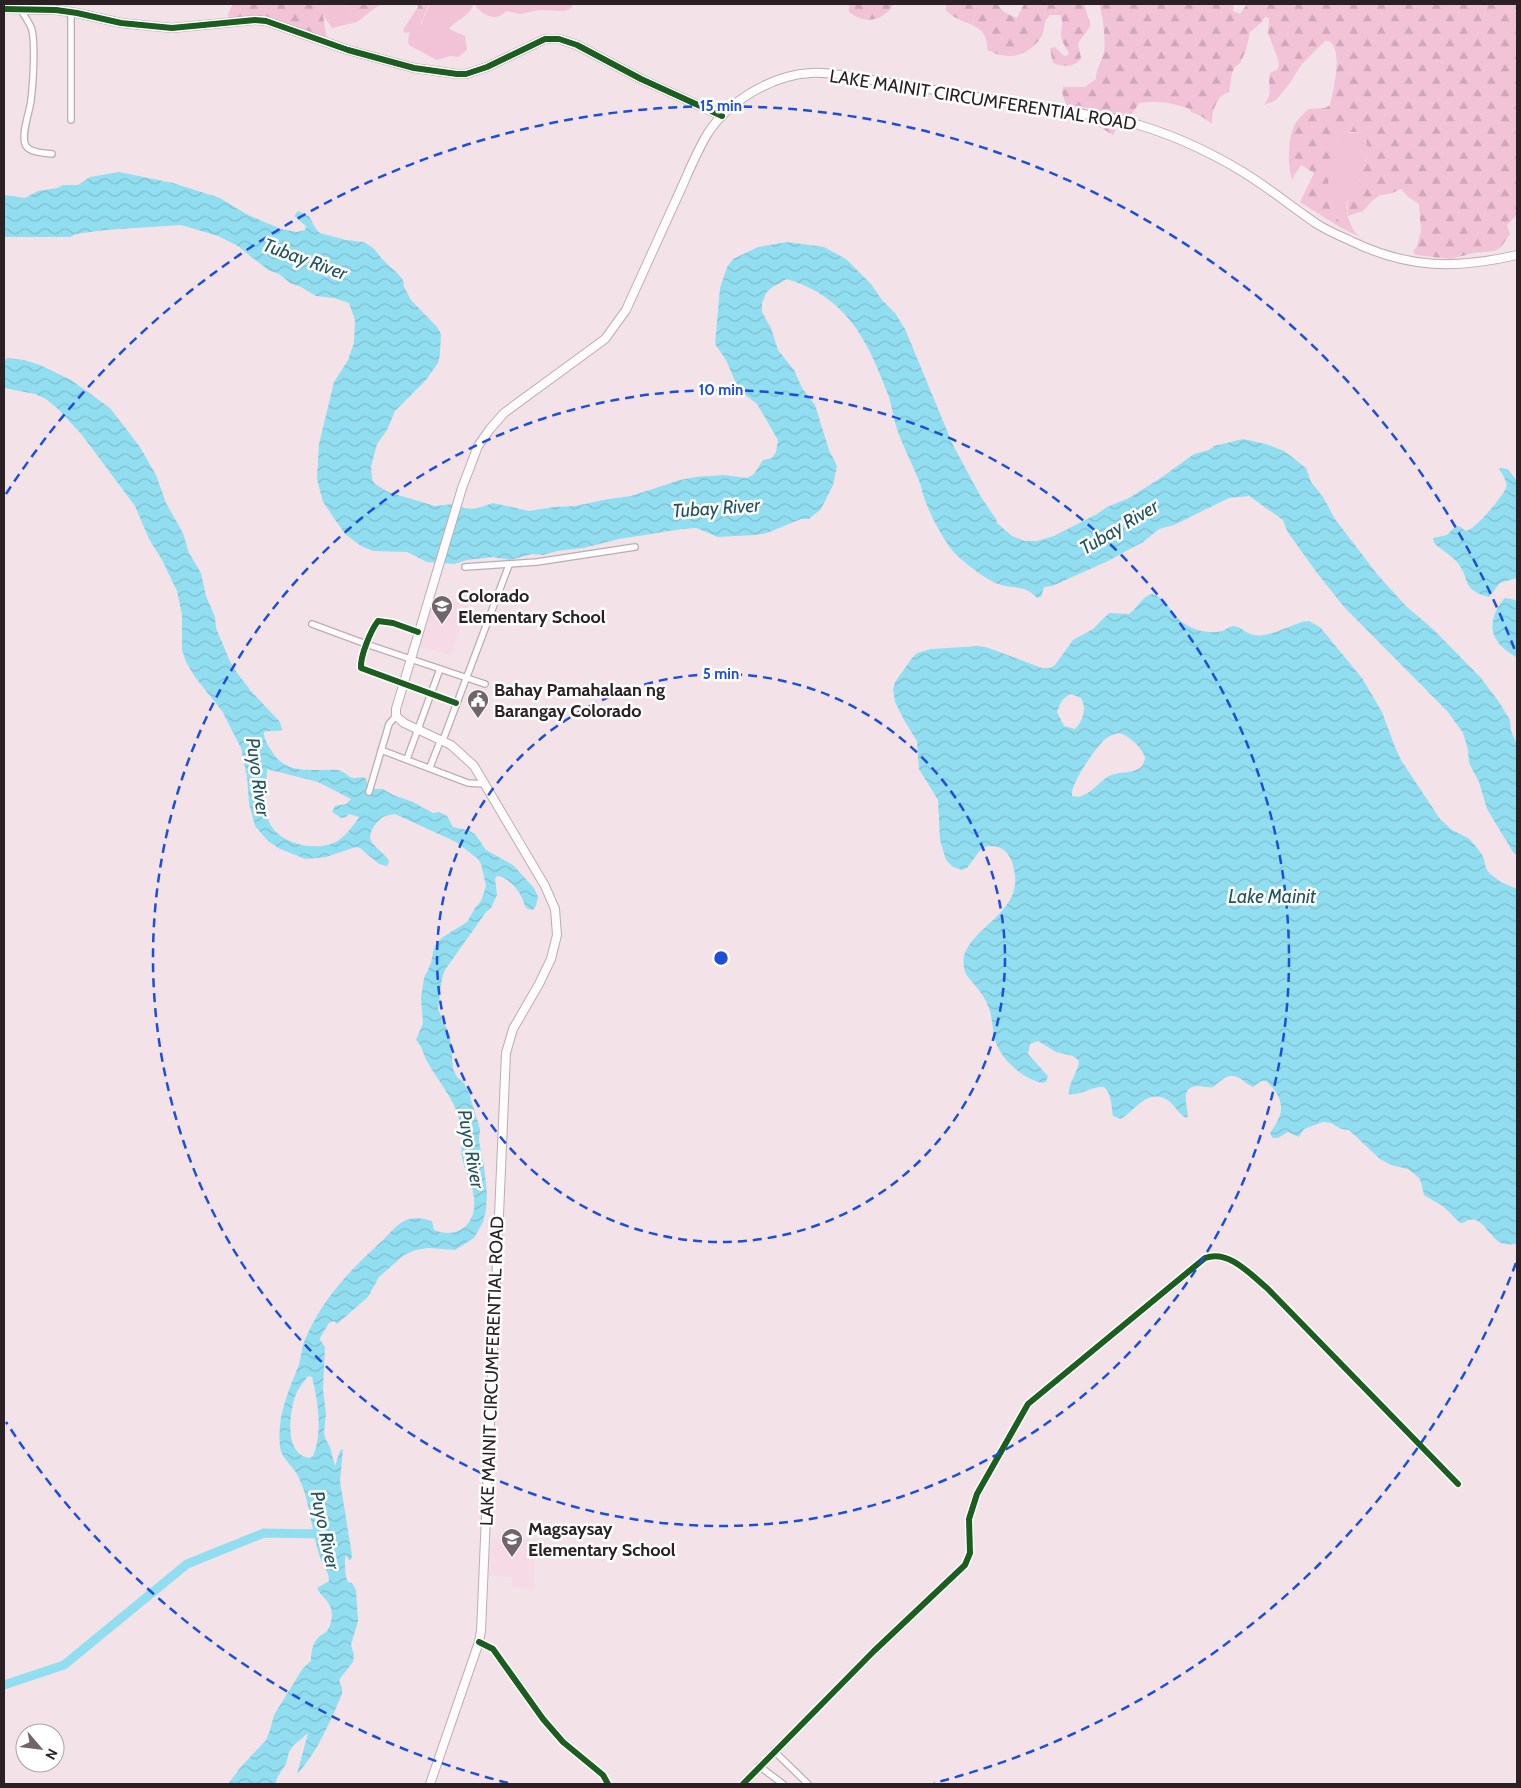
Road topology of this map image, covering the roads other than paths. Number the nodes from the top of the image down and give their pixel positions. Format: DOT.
graph roads {
  1 [pos="4,9"];
  2 [pos="21,10"];
  3 [pos="71,12"];
  4 [pos="722,116"];
  5 [pos="71,120"];
  6 [pos="52,154"];
  7 [pos="1517,255"];
  8 [pos="635,547"];
  9 [pos="509,565"];
  10 [pos="464,567"];
  11 [pos="312,624"];
  12 [pos="418,632"];
  13 [pos="366,644"];
  14 [pos="411,659"];
  15 [pos="440,669"];
  16 [pos="466,677"];
  17 [pos="404,683"];
  18 [pos="485,684"];
  19 [pos="432,693"];
  20 [pos="456,703"];
  21 [pos="396,716"];
  22 [pos="418,729"];
  23 [pos="442,740"];
  24 [pos="381,750"];
  25 [pos="407,758"];
  26 [pos="430,767"];
  27 [pos="485,784"];
  28 [pos="369,792"];
  29 [pos="1458,1484"];
  30 [pos="479,1642"];
  31 [pos="774,1752"];
  32 [pos="758,1766"];
  33 [pos="430,1784"];
  34 [pos="608,1784"];
  35 [pos="743,1784"];
  36 [pos="783,1784"];
  37 [pos="808,1784"];
  1 -- 2 [label="main road"];
  2 -- 3 [label="main road"];
  2 -- 6 [label="street"];
  3 -- 4 [label="main road"];
  3 -- 5 [label="street"];
  4 -- 7 [label="main road, LAKE MAINIT CIRCUMFERENTIAL ROAD"];
  4 -- 12 [label="main road, LAKE MAINIT CIRCUMFERENTIAL ROAD"];
  8 -- 9 [label="street"];
  9 -- 10 [label="street"];
  9 -- 16 [label="street"];
  11 -- 13 [label="street"];
  12 -- 13 [label="street"];
  12 -- 14 [label="main road, LAKE MAINIT CIRCUMFERENTIAL ROAD"];
  13 -- 14 [label="street"];
  13 -- 17 [label="street"];
  14 -- 15 [label="street"];
  14 -- 17 [label="main road, LAKE MAINIT CIRCUMFERENTIAL ROAD"];
  15 -- 16 [label="street"];
  15 -- 19 [label="street"];
  16 -- 18 [label="street"];
  16 -- 20 [label="street"];
  17 -- 19 [label="street"];
  17 -- 21 [label="main road, LAKE MAINIT CIRCUMFERENTIAL ROAD"];
  19 -- 20 [label="street"];
  19 -- 22 [label="street"];
  20 -- 23 [label="street"];
  21 -- 22 [label="main road, LAKE MAINIT CIRCUMFERENTIAL ROAD"];
  21 -- 24 [label="street"];
  22 -- 23 [label="main road, LAKE MAINIT CIRCUMFERENTIAL ROAD"];
  22 -- 25 [label="street"];
  23 -- 26 [label="street"];
  23 -- 27 [label="main road, LAKE MAINIT CIRCUMFERENTIAL ROAD"];
  24 -- 25 [label="street"];
  24 -- 28 [label="street"];
  25 -- 26 [label="street"];
  26 -- 27 [label="street"];
  27 -- 30 [label="main road, LAKE MAINIT CIRCUMFERENTIAL ROAD"];
  29 -- 31 [label="street"];
  30 -- 33 [label="main road, LAKE MAINIT CIRCUMFERENTIAL ROAD"];
  30 -- 34 [label="street"];
  31 -- 32 [label="street"];
  31 -- 37 [label="street"];
  32 -- 35 [label="street"];
  32 -- 36 [label="street"];
}
